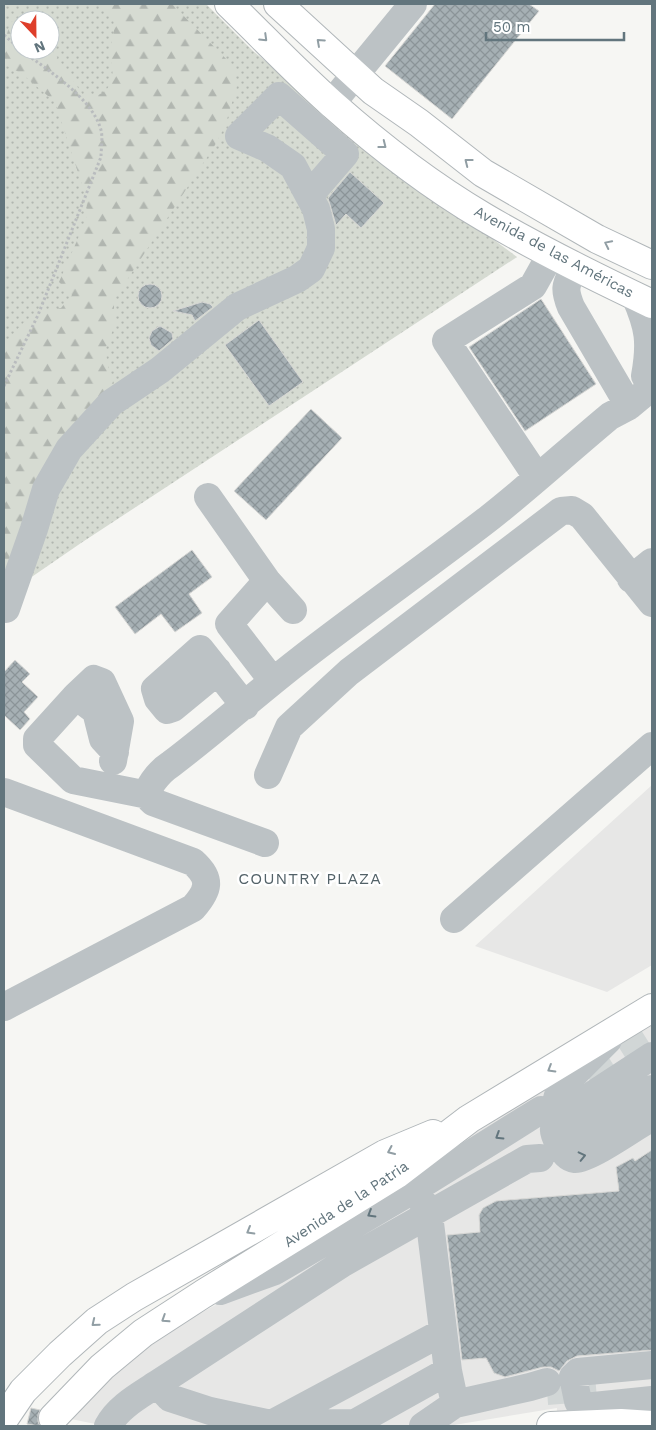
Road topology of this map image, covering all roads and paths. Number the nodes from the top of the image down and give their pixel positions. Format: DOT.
graph roads {
  1 [pos="229,4"];
  2 [pos="278,4"];
  3 [pos="413,4"];
  4 [pos="35,60"];
  5 [pos="356,75"];
  6 [pos="331,104"];
  7 [pos="354,123"];
  8 [pos="419,123"];
  9 [pos="314,190"];
  10 [pos="545,264"];
  11 [pos="652,265"];
  12 [pos="570,278"];
  13 [pos="644,300"];
  14 [pos="650,377"];
  15 [pos="4,386"];
  16 [pos="621,407"];
  17 [pos="537,478"];
  18 [pos="208,497"];
  19 [pos="652,562"];
  20 [pos="267,581"];
  21 [pos="646,594"];
  22 [pos="6,609"];
  23 [pos="293,610"];
  24 [pos="229,624"];
  25 [pos="200,649"];
  26 [pos="218,671"];
  27 [pos="273,681"];
  28 [pos="245,706"];
  29 [pos="652,746"];
  30 [pos="268,775"];
  31 [pos="110,788"];
  32 [pos="4,792"];
  33 [pos="148,795"];
  34 [pos="266,843"];
  35 [pos="454,919"];
  36 [pos="4,1007"];
  37 [pos="652,1008"];
  38 [pos="626,1024"];
  39 [pos="652,1056"];
  40 [pos="652,1075"];
  41 [pos="652,1089"];
  42 [pos="652,1116"];
  43 [pos="469,1119"];
  44 [pos="561,1123"];
  45 [pos="534,1155"];
  46 [pos="413,1190"];
  47 [pos="429,1215"];
  48 [pos="190,1302"];
  49 [pos="443,1332"];
  50 [pos="652,1365"];
  51 [pos="448,1370"];
  52 [pos="652,1373"];
  53 [pos="652,1383"];
  54 [pos="157,1384"];
  55 [pos="541,1386"];
  56 [pos="652,1400"];
  57 [pos="455,1404"];
  58 [pos="53,1418"];
  59 [pos="4,1419"];
  60 [pos="652,1424"];
  61 [pos="271,1425"];
  62 [pos="108,1426"];
  63 [pos="423,1426"];
  64 [pos="551,1426"];
  1 -- 6 [label="main road, Avenida de las Américas, one-way"];
  5 -- 2 [label="main road, one-way"];
  3 -- 5 [label="street"];
  4 -- 15 [label="path"];
  5 -- 6 [label="street"];
  5 -- 8 [label="main road"];
  6 -- 7 [label="main road, Avenida de las Américas"];
  7 -- 8 [label="main road"];
  7 -- 10 [label="main road, Avenida de las Américas, one-way"];
  11 -- 8 [label="main road, one-way"];
  9 -- 22 [label="street"];
  10 -- 12 [label="main road, Avenida de las Américas"];
  10 -- 17 [label="street"];
  12 -- 13 [label="main road, Avenida de las Américas"];
  12 -- 16 [label="street"];
  13 -- 14 [label="street"];
  14 -- 16 [label="street"];
  16 -- 17 [label="street"];
  17 -- 27 [label="street"];
  18 -- 20 [label="street"];
  19 -- 21 [label="street"];
  20 -- 23 [label="street"];
  20 -- 24 [label="street"];
  21 -- 30 [label="street"];
  24 -- 25 [label="street"];
  24 -- 27 [label="street"];
  25 -- 26 [label="street"];
  25 -- 26 [label="street"];
  26 -- 28 [label="street"];
  27 -- 28 [label="street"];
  28 -- 33 [label="street"];
  29 -- 35 [label="street"];
  31 -- 31 [label="street"];
  31 -- 33 [label="street"];
  32 -- 36 [label="street"];
  33 -- 34 [label="street"];
  37 -- 38 [label="main road, Avenida de la Patria"];
  38 -- 43 [label="main road, Avenida de la Patria, one-way"];
  38 -- 44 [label="street"];
  39 -- 44 [label="street"];
  40 -- 44 [label="street"];
  41 -- 44 [label="street"];
  44 -- 42 [label="street, one-way"];
  43 -- 48 [label="main road, Avenida de la Patria"];
  43 -- 59 [label="main road, one-way"];
  44 -- 46 [label="street, one-way"];
  45 -- 47 [label="street"];
  46 -- 47 [label="street"];
  46 -- 48 [label="street, one-way"];
  47 -- 49 [label="street"];
  47 -- 54 [label="street"];
  48 -- 58 [label="main road, Avenida de la Patria, one-way"];
  49 -- 51 [label="street"];
  49 -- 61 [label="street"];
  50 -- 56 [label="street"];
  51 -- 57 [label="street"];
  51 -- 61 [label="street"];
  52 -- 53 [label="street"];
  54 -- 61 [label="street"];
  54 -- 62 [label="street"];
  55 -- 57 [label="street"];
  57 -- 63 [label="street"];
  60 -- 64 [label="main road"];
}
